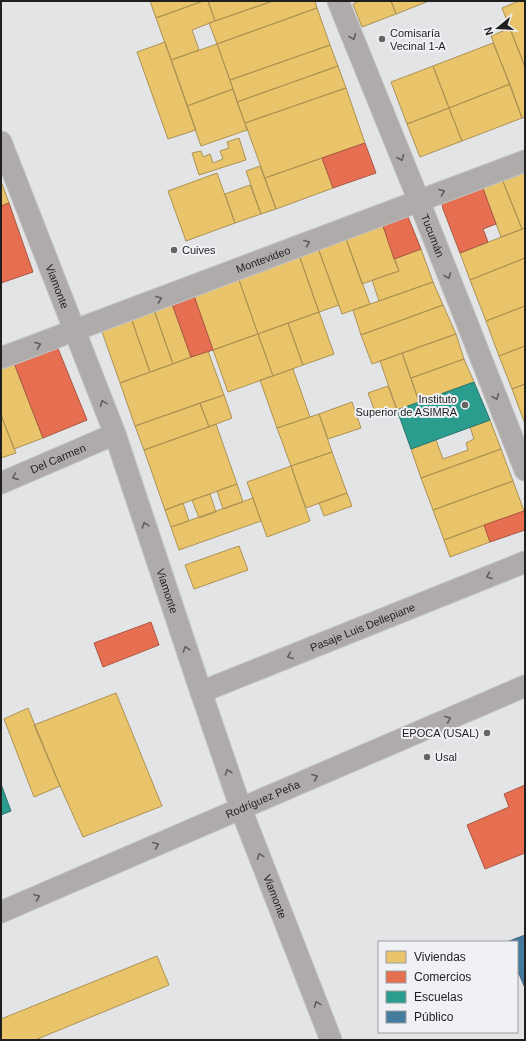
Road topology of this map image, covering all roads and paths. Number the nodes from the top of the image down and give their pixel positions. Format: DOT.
graph roads {
  1 [pos="338,1"];
  2 [pos="1,142"];
  3 [pos="525,161"];
  4 [pos="419,201"];
  5 [pos="75,330"];
  6 [pos="1,358"];
  7 [pos="115,434"];
  8 [pos="525,470"];
  9 [pos="1,483"];
  10 [pos="525,562"];
  11 [pos="525,686"];
  12 [pos="201,692"];
  13 [pos="241,809"];
  14 [pos="1,912"];
  15 [pos="331,1040"];
  1 -- 4 [label="street, Tucumán, one-way"];
  2 -- 5 [label="street, Viamonte"];
  4 -- 3 [label="street, Montevideo, one-way"];
  5 -- 4 [label="street, Montevideo, one-way"];
  4 -- 8 [label="street, Tucumán, one-way"];
  6 -- 5 [label="street, Montevideo, one-way"];
  7 -- 5 [label="street, Viamonte, one-way"];
  7 -- 9 [label="street, Del Carmen, one-way"];
  12 -- 7 [label="street, Viamonte, one-way"];
  10 -- 12 [label="street, Pasaje Luis Dellepiane, one-way"];
  13 -- 11 [label="street, Rodríguez Peña, one-way"];
  13 -- 12 [label="street, Viamonte, one-way"];
  14 -- 13 [label="street, Rodríguez Peña, one-way"];
  15 -- 13 [label="street, Viamonte, one-way"];
}
